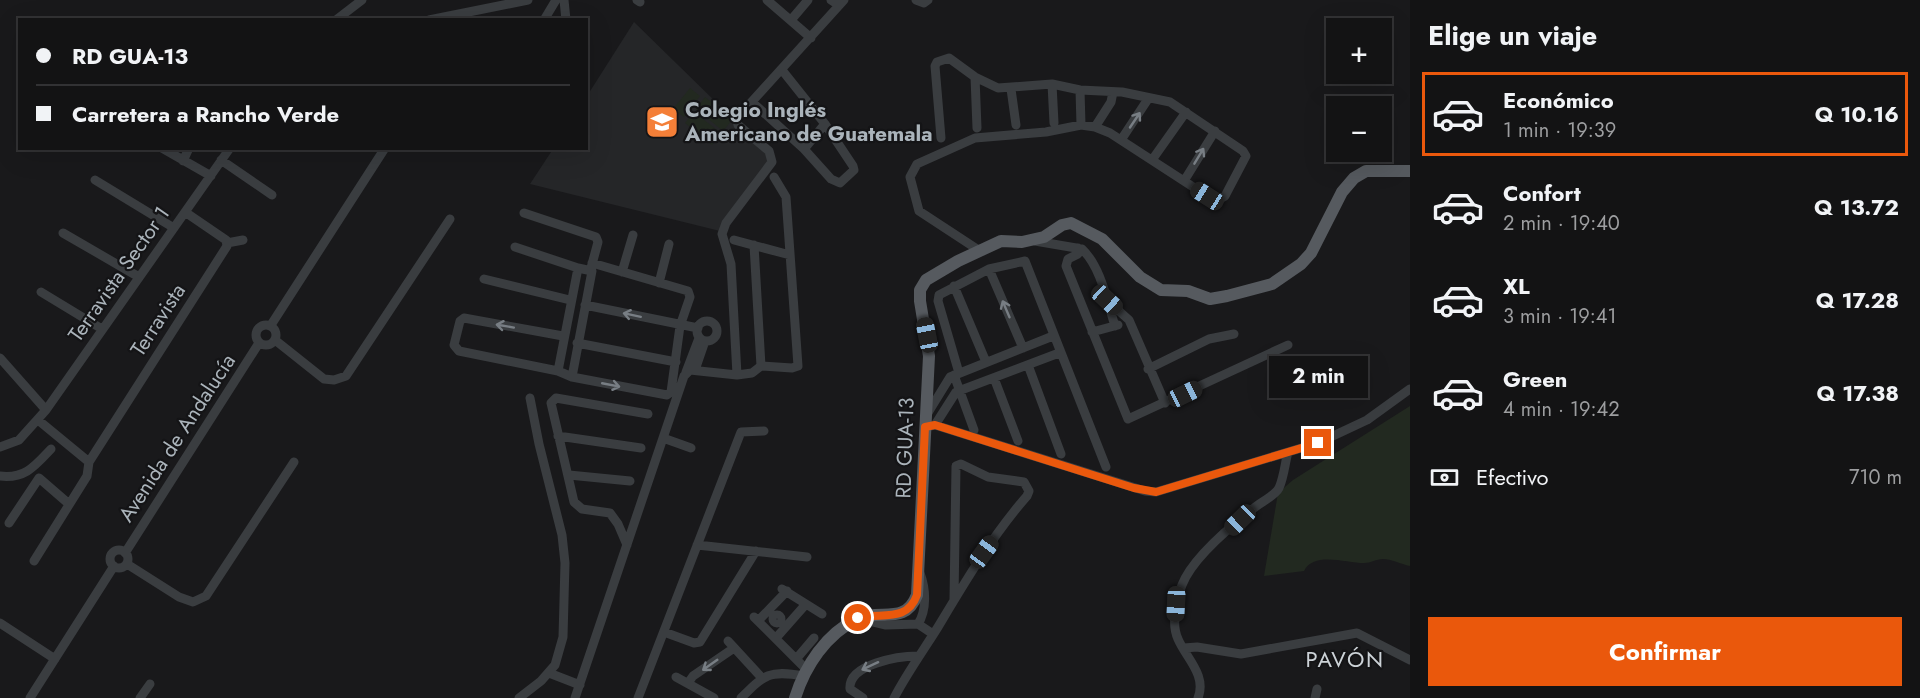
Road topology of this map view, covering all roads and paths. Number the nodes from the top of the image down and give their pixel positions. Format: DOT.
graph roads {
  1 [pos="362,0"];
  2 [pos="490,0"];
  3 [pos="528,0"];
  4 [pos="556,0"];
  5 [pos="564,0"];
  6 [pos="767,0"];
  7 [pos="808,0"];
  8 [pos="844,0"];
  9 [pos="916,0"];
  10 [pos="928,0"];
  11 [pos="483,9"];
  12 [pos="459,17"];
  13 [pos="339,18"];
  14 [pos="545,18"];
  15 [pos="566,18"];
  16 [pos="791,20"];
  17 [pos="811,38"];
  18 [pos="782,70"];
  19 [pos="975,77"];
  20 [pos="1052,84"];
  21 [pos="1011,88"];
  22 [pos="1080,90"];
  23 [pos="1113,92"];
  24 [pos="1148,99"];
  25 [pos="752,102"];
  26 [pos="1186,112"];
  27 [pos="1054,123"];
  28 [pos="825,124"];
  29 [pos="1016,125"];
  30 [pos="1081,125"];
  31 [pos="1095,127"];
  32 [pos="977,128"];
  33 [pos="1215,131"];
  34 [pos="941,138"];
  35 [pos="1121,140"];
  36 [pos="804,149"];
  37 [pos="166,150"];
  38 [pos="188,150"];
  39 [pos="229,150"];
  40 [pos="384,150"];
  41 [pos="183,160"];
  42 [pos="222,160"];
  43 [pos="1152,160"];
  44 [pos="1410,171"];
  45 [pos="210,176"];
  46 [pos="774,177"];
  47 [pos="95,180"];
  48 [pos="1184,182"];
  49 [pos="272,195"];
  50 [pos="185,212"];
  51 [pos="524,213"];
  52 [pos="450,219"];
  53 [pos="174,228"];
  54 [pos="63,232"];
  55 [pos="633,235"];
  56 [pos="243,240"];
  57 [pos="734,240"];
  58 [pos="1032,240"];
  59 [pos="227,243"];
  60 [pos="669,244"];
  61 [pos="753,246"];
  62 [pos="515,248"];
  63 [pos="1078,248"];
  64 [pos="980,251"];
  65 [pos="790,255"];
  66 [pos="578,267"];
  67 [pos="591,267"];
  68 [pos="989,269"];
  69 [pos="622,272"];
  70 [pos="139,277"];
  71 [pos="484,279"];
  72 [pos="659,283"];
  73 [pos="954,286"];
  74 [pos="41,292"];
  75 [pos="570,300"];
  76 [pos="1107,300"];
  77 [pos="585,305"];
  78 [pos="1129,321"];
  79 [pos="270,325"];
  80 [pos="680,326"];
  81 [pos="1115,326"];
  82 [pos="102,329"];
  83 [pos="1092,332"];
  84 [pos="1234,334"];
  85 [pos="563,336"];
  86 [pos="1053,336"];
  87 [pos="275,340"];
  88 [pos="260,343"];
  89 [pos="577,343"];
  90 [pos="1288,345"];
  91 [pos="1023,348"];
  92 [pos="1059,353"];
  93 [pos="0,358"];
  94 [pos="676,362"];
  95 [pos="986,362"];
  96 [pos="1028,365"];
  97 [pos="761,366"];
  98 [pos="1148,369"];
  99 [pos="558,371"];
  100 [pos="691,371"];
  101 [pos="956,374"];
  102 [pos="737,375"];
  103 [pos="572,377"];
  104 [pos="994,378"];
  105 [pos="946,384"];
  106 [pos="1410,389"];
  107 [pos="958,391"];
  108 [pos="530,398"];
  109 [pos="1165,403"];
  110 [pos="46,410"];
  111 [pos="648,414"];
  112 [pos="38,420"];
  113 [pos="928,423"];
  114 [pos="974,430"];
  115 [pos="764,431"];
  116 [pos="559,438"];
  117 [pos="663,438"];
  118 [pos="1018,441"];
  119 [pos="539,444"];
  120 [pos="0,447"];
  121 [pos="641,448"];
  122 [pos="691,448"];
  123 [pos="51,449"];
  124 [pos="1288,452"];
  125 [pos="1061,454"];
  126 [pos="89,462"];
  127 [pos="294,462"];
  128 [pos="1106,467"];
  129 [pos="569,475"];
  130 [pos="0,476"];
  131 [pos="630,481"];
  132 [pos="69,504"];
  133 [pos="9,523"];
  134 [pos="627,545"];
  135 [pos="698,545"];
  136 [pos="756,551"];
  137 [pos="125,552"];
  138 [pos="807,557"];
  139 [pos="34,561"];
  140 [pos="127,564"];
  141 [pos="114,566"];
  142 [pos="920,573"];
  143 [pos="954,600"];
  144 [pos="806,604"];
  145 [pos="822,614"];
  146 [pos="858,618"];
  147 [pos="777,619"];
  148 [pos="920,621"];
  149 [pos="0,623"];
  150 [pos="766,628"];
  151 [pos="935,631"];
  152 [pos="664,632"];
  153 [pos="776,638"];
  154 [pos="814,638"];
  155 [pos="1184,648"];
  156 [pos="918,656"];
  157 [pos="797,658"];
  158 [pos="55,659"];
  159 [pos="1410,660"];
  160 [pos="549,673"];
  161 [pos="806,673"];
  162 [pos="676,677"];
  163 [pos="761,677"];
  164 [pos="688,683"];
  165 [pos="580,686"];
  166 [pos="30,698"];
  167 [pos="519,698"];
  168 [pos="576,698"];
  169 [pos="638,698"];
  170 [pos="714,698"];
  171 [pos="741,698"];
  172 [pos="795,698"];
  173 [pos="862,698"];
  174 [pos="894,698"];
  175 [pos="1198,698"];
  1 -- 13 [label="street"];
  2 -- 11 [label="street"];
  3 -- 11 [label="street"];
  4 -- 14 [label="street"];
  5 -- 15 [label="street"];
  6 -- 16 [label="street"];
  7 -- 16 [label="street"];
  8 -- 17 [label="street"];
  9 -- 10 [label="street"];
  11 -- 12 [label="street"];
  16 -- 17 [label="street"];
  17 -- 18 [label="street"];
  18 -- 25 [label="street"];
  18 -- 28 [label="street"];
  19 -- 21 [label="street"];
  19 -- 32 [label="street"];
  19 -- 34 [label="street"];
  20 -- 21 [label="street"];
  20 -- 22 [label="street"];
  20 -- 27 [label="street"];
  21 -- 29 [label="street"];
  22 -- 23 [label="street"];
  22 -- 30 [label="street"];
  23 -- 24 [label="street"];
  23 -- 31 [label="street"];
  24 -- 26 [label="street"];
  35 -- 24 [label="street, one-way"];
  25 -- 36 [label="street"];
  25 -- 102 [label="street"];
  26 -- 33 [label="street"];
  26 -- 43 [label="street"];
  28 -- 36 [label="street"];
  28 -- 36 [label="street"];
  30 -- 31 [label="street"];
  30 -- 64 [label="street"];
  31 -- 35 [label="street"];
  48 -- 33 [label="street, one-way"];
  33 -- 48 [label="street"];
  35 -- 43 [label="street"];
  37 -- 41 [label="street"];
  38 -- 41 [label="street"];
  39 -- 42 [label="street, Terravista Sector 1"];
  40 -- 79 [label="street"];
  41 -- 45 [label="street"];
  42 -- 45 [label="street, Terravista Sector 1"];
  42 -- 49 [label="street"];
  43 -- 48 [label="street"];
  44 -- 58 [label="main road, RD GUA-13"];
  45 -- 50 [label="street, Terravista Sector 1"];
  46 -- 65 [label="street"];
  47 -- 53 [label="street"];
  50 -- 53 [label="street, Terravista Sector 1"];
  50 -- 59 [label="street"];
  51 -- 67 [label="street"];
  52 -- 87 [label="street"];
  53 -- 70 [label="street, Terravista Sector 1"];
  54 -- 70 [label="street"];
  55 -- 69 [label="street"];
  56 -- 59 [label="street"];
  57 -- 61 [label="street"];
  58 -- 63 [label="street"];
  58 -- 64 [label="main road, RD GUA-13"];
  59 -- 126 [label="street, Terravista"];
  60 -- 72 [label="street"];
  61 -- 65 [label="street"];
  61 -- 97 [label="street"];
  62 -- 66 [label="street"];
  63 -- 76 [label="street"];
  63 -- 83 [label="street"];
  64 -- 113 [label="main road, RD GUA-13"];
  65 -- 97 [label="street"];
  66 -- 67 [label="street"];
  66 -- 75 [label="street"];
  67 -- 69 [label="street"];
  67 -- 77 [label="street"];
  68 -- 73 [label="street"];
  68 -- 86 [label="street"];
  91 -- 68 [label="street, one-way"];
  69 -- 72 [label="street"];
  70 -- 82 [label="street, Terravista Sector 1"];
  71 -- 75 [label="street"];
  72 -- 80 [label="street"];
  73 -- 95 [label="street"];
  73 -- 101 [label="street"];
  74 -- 82 [label="street"];
  75 -- 85 [label="street"];
  76 -- 78 [label="street"];
  76 -- 81 [label="street"];
  80 -- 77 [label="street, one-way"];
  77 -- 89 [label="street"];
  78 -- 81 [label="street"];
  78 -- 98 [label="street"];
  79 -- 87 [label="street"];
  79 -- 88 [label="street"];
  80 -- 94 [label="street"];
  80 -- 100 [label="street"];
  81 -- 83 [label="street"];
  82 -- 110 [label="street, Terravista Sector 1"];
  83 -- 109 [label="street"];
  84 -- 98 [label="street"];
  85 -- 99 [label="street"];
  85 -- 99 [label="street, one-way"];
  86 -- 91 [label="street"];
  86 -- 92 [label="street"];
  87 -- 88 [label="street"];
  88 -- 137 [label="street, Avenida de Andalucía"];
  89 -- 94 [label="street"];
  89 -- 103 [label="street"];
  90 -- 109 [label="street"];
  91 -- 95 [label="street"];
  92 -- 96 [label="street"];
  92 -- 128 [label="street"];
  93 -- 110 [label="street"];
  103 -- 94 [label="street, one-way"];
  95 -- 101 [label="street"];
  96 -- 104 [label="street"];
  96 -- 125 [label="street"];
  97 -- 102 [label="street"];
  98 -- 109 [label="street"];
  99 -- 103 [label="street"];
  100 -- 102 [label="street"];
  100 -- 117 [label="street"];
  101 -- 105 [label="street"];
  101 -- 107 [label="street"];
  104 -- 107 [label="street"];
  104 -- 118 [label="street"];
  105 -- 107 [label="street"];
  105 -- 113 [label="street"];
  106 -- 124 [label="street"];
  107 -- 113 [label="street"];
  107 -- 114 [label="street"];
  108 -- 119 [label="street"];
  110 -- 112 [label="street, Terravista Sector 1"];
  111 -- 116 [label="street"];
  112 -- 120 [label="street"];
  112 -- 126 [label="street"];
  113 -- 124 [label="street"];
  113 -- 142 [label="main road, RD GUA-13"];
  115 -- 135 [label="street"];
  116 -- 119 [label="street"];
  116 -- 121 [label="street"];
  116 -- 129 [label="street"];
  117 -- 122 [label="street"];
  117 -- 134 [label="street"];
  119 -- 160 [label="street"];
  123 -- 130 [label="street"];
  124 -- 155 [label="street"];
  126 -- 132 [label="street, Terravista"];
  127 -- 140 [label="street"];
  129 -- 131 [label="street"];
  129 -- 134 [label="street"];
  132 -- 133 [label="street"];
  132 -- 139 [label="street, Terravista"];
  134 -- 165 [label="street"];
  135 -- 136 [label="street"];
  135 -- 152 [label="street"];
  136 -- 138 [label="street"];
  136 -- 152 [label="street"];
  137 -- 140 [label="street"];
  137 -- 141 [label="street"];
  140 -- 141 [label="street"];
  141 -- 158 [label="street"];
  142 -- 146 [label="main road, RD GUA-13"];
  142 -- 148 [label="street"];
  143 -- 143 [label="street"];
  143 -- 151 [label="street"];
  144 -- 145 [label="street"];
  144 -- 147 [label="street"];
  144 -- 147 [label="street"];
  146 -- 148 [label="street"];
  146 -- 161 [label="main road"];
  147 -- 150 [label="street"];
  147 -- 150 [label="street"];
  147 -- 153 [label="street"];
  148 -- 151 [label="street"];
  149 -- 158 [label="street"];
  150 -- 153 [label="street"];
  151 -- 156 [label="street"];
  152 -- 169 [label="street"];
  153 -- 157 [label="street"];
  154 -- 157 [label="street"];
  155 -- 159 [label="street"];
  155 -- 175 [label="street"];
  156 -- 173 [label="street, one-way"];
  156 -- 174 [label="street"];
  157 -- 161 [label="street"];
  158 -- 166 [label="street"];
  160 -- 165 [label="street"];
  160 -- 167 [label="street"];
  161 -- 163 [label="street"];
  161 -- 172 [label="main road"];
  162 -- 164 [label="street"];
  163 -- 164 [label="street, one-way"];
  163 -- 171 [label="street"];
  164 -- 170 [label="street"];
  165 -- 168 [label="street"];
}
